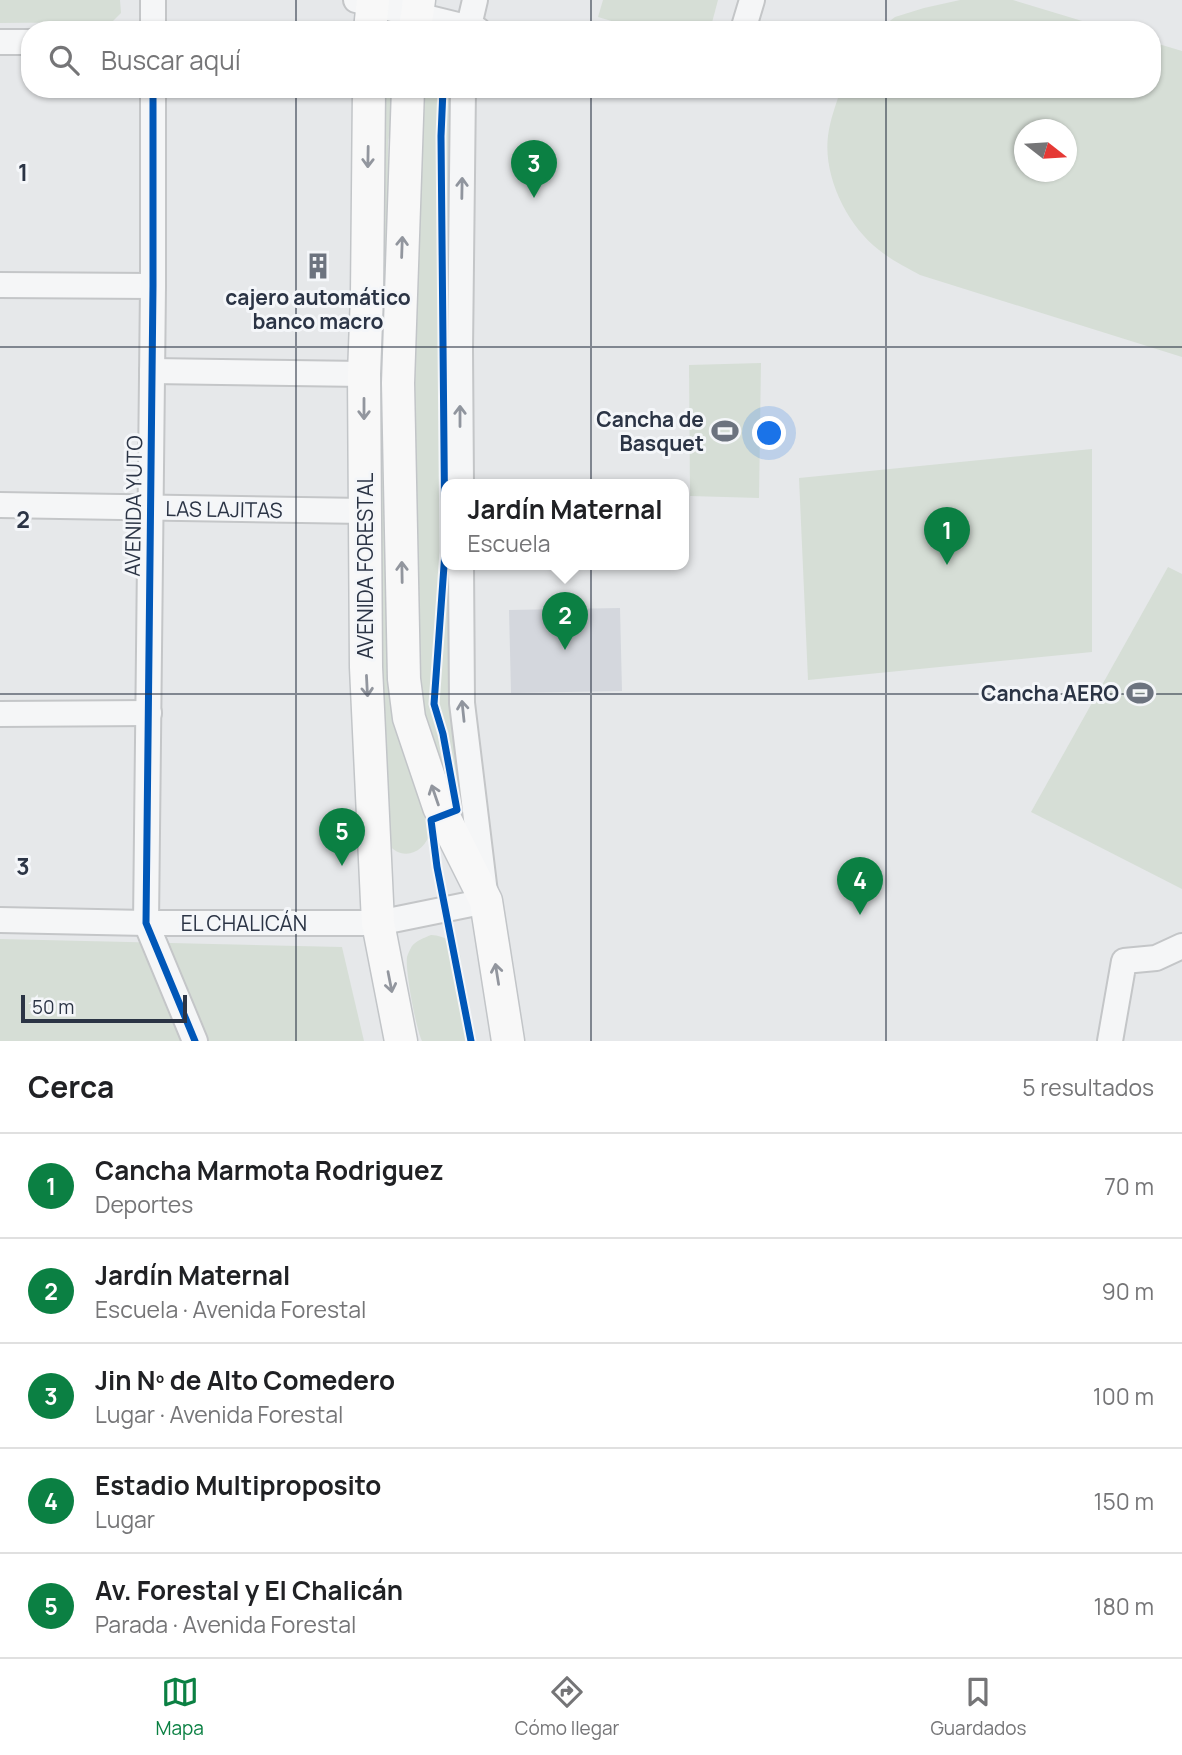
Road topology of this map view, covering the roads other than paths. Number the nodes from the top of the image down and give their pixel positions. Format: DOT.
graph roads {
  1 [pos="153,0"];
  2 [pos="475,0"];
  3 [pos="752,0"];
  4 [pos="368,8"];
  5 [pos="417,15"];
  6 [pos="153,21"];
  7 [pos="440,21"];
  8 [pos="472,21"];
  9 [pos="746,21"];
  10 [pos="0,42"];
  11 [pos="21,42"];
  12 [pos="153,98"];
  13 [pos="369,98"];
  14 [pos="408,98"];
  15 [pos="463,98"];
  16 [pos="0,285"];
  17 [pos="153,286"];
  18 [pos="152,371"];
  19 [pos="364,374"];
  20 [pos="461,479"];
  21 [pos="0,505"];
  22 [pos="150,508"];
  23 [pos="365,511"];
  24 [pos="461,570"];
  25 [pos="149,713"];
  26 [pos="0,715"];
  27 [pos="486,901"];
  28 [pos="0,920"];
  29 [pos="146,923"];
  30 [pos="379,923"];
  31 [pos="1182,946"];
  32 [pos="195,1041"];
  33 [pos="401,1041"];
  34 [pos="508,1041"];
  35 [pos="1110,1041"];
  1 -- 6 [label="street"];
  2 -- 8 [label="street"];
  3 -- 9 [label="street"];
  4 -- 5 [label="street"];
  5 -- 7 [label="street"];
  10 -- 11 [label="street"];
  12 -- 17 [label="street, AVENIDA YUTO"];
  13 -- 19 [label="main road, AVENIDA FORESTAL, one-way"];
  27 -- 14 [label="main road, AVENIDA FORESTAL, one-way"];
  20 -- 15 [label="street, one-way"];
  16 -- 17 [label="street"];
  17 -- 18 [label="street, AVENIDA YUTO"];
  18 -- 19 [label="street"];
  18 -- 22 [label="street, AVENIDA YUTO"];
  19 -- 23 [label="main road, AVENIDA FORESTAL, one-way"];
  21 -- 22 [label="street, LAS LAJITAS"];
  22 -- 23 [label="street, LAS LAJITAS"];
  22 -- 25 [label="street, AVENIDA YUTO"];
  23 -- 30 [label="main road, AVENIDA FORESTAL, one-way"];
  27 -- 24 [label="street, AVENIDA FORESTAL, one-way"];
  25 -- 26 [label="street"];
  25 -- 29 [label="street, AVENIDA YUTO"];
  27 -- 30 [label="street, EL CHALICÁN"];
  34 -- 27 [label="main road, AVENIDA FORESTAL, one-way"];
  28 -- 29 [label="street, EL CHALICÁN"];
  29 -- 30 [label="street, EL CHALICÁN"];
  29 -- 32 [label="street"];
  30 -- 33 [label="main road, AVENIDA FORESTAL, one-way"];
  31 -- 35 [label="street"];
}
